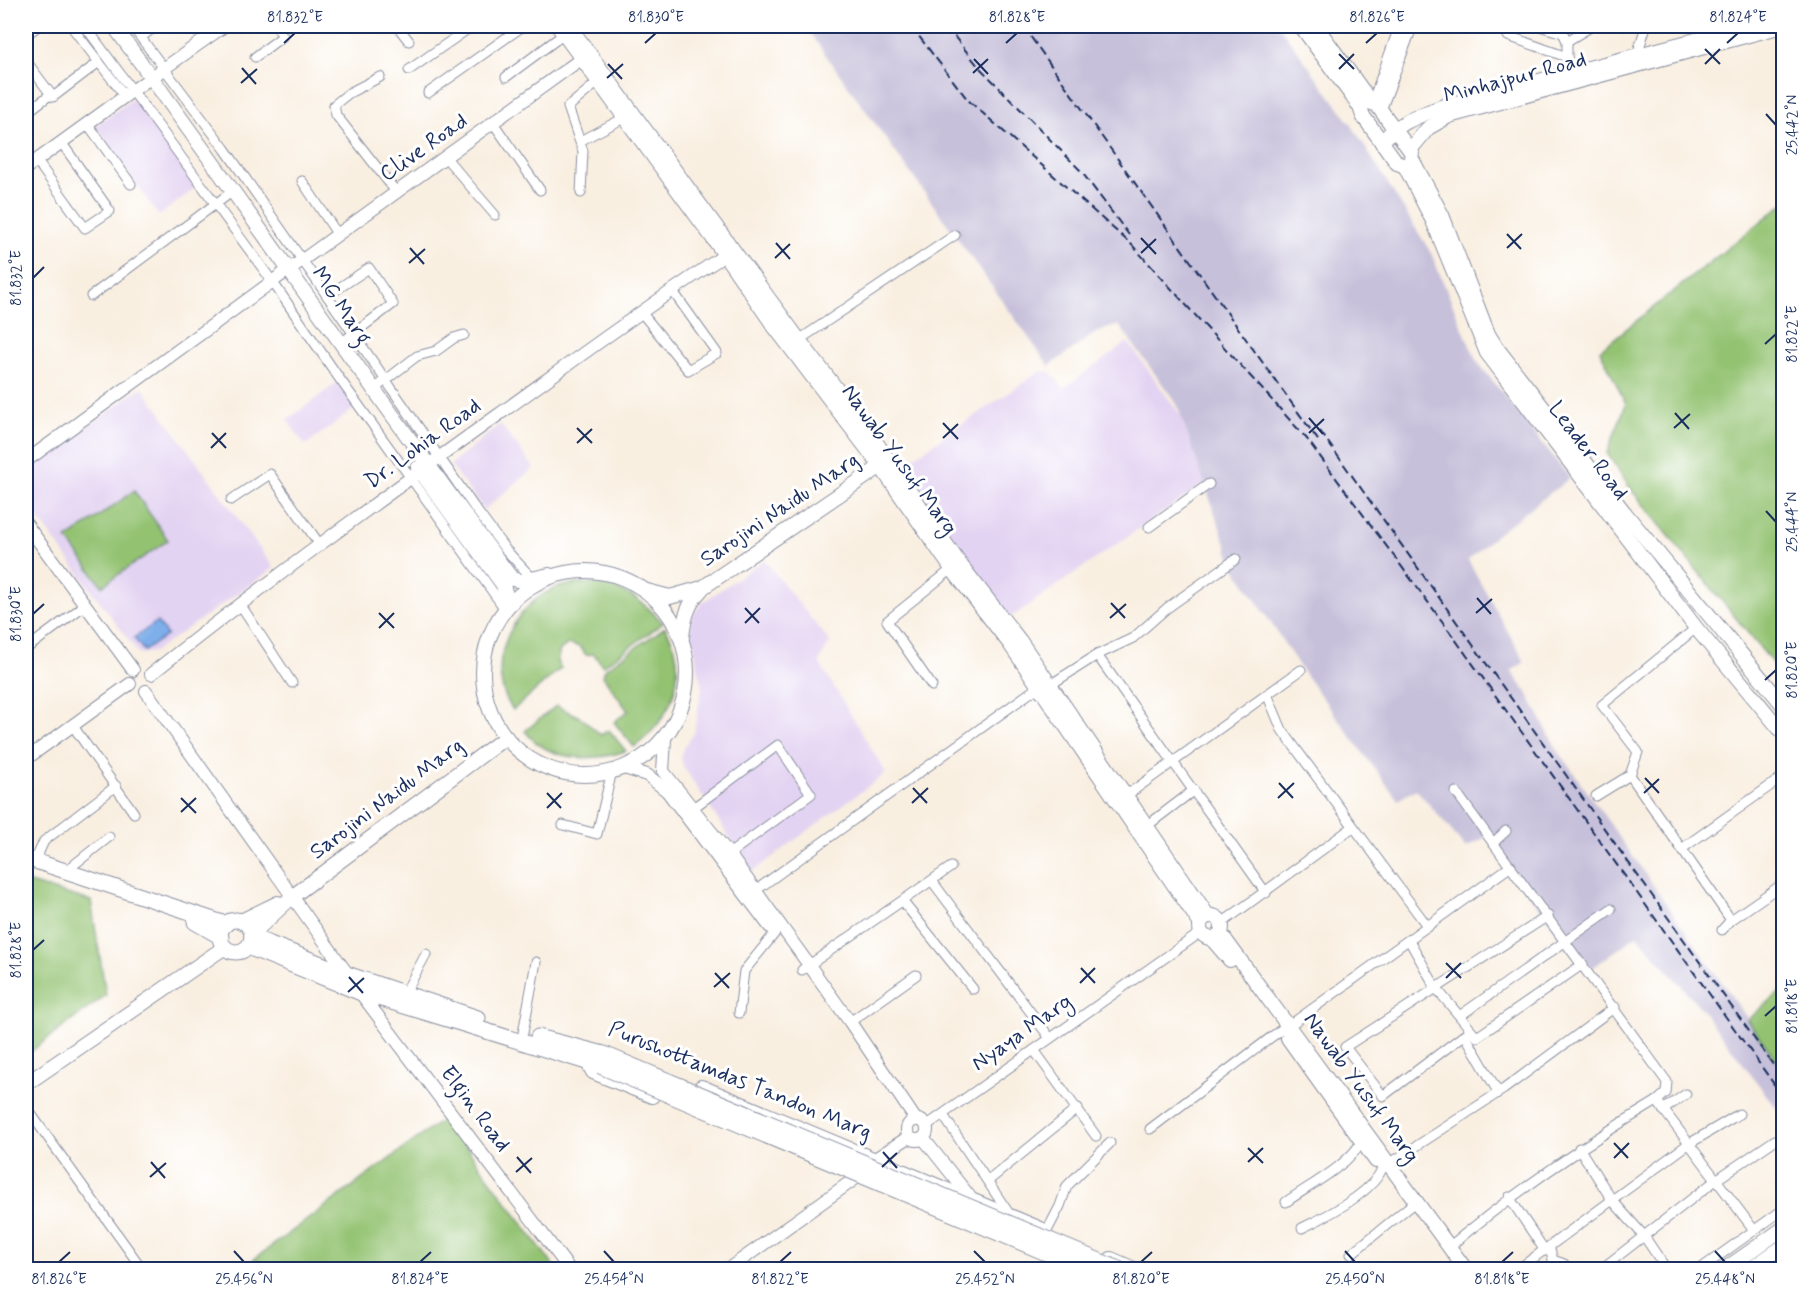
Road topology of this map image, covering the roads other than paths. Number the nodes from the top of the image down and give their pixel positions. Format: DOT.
graph roads {
  1 [pos="38,26"];
  2 [pos="71,26"];
  3 [pos="85,26"];
  4 [pos="105,26"];
  5 [pos="114,26"];
  6 [pos="132,26"];
  7 [pos="156,26"];
  8 [pos="224,26"];
  9 [pos="276,26"];
  10 [pos="397,26"];
  11 [pos="472,26"];
  12 [pos="523,26"];
  13 [pos="1301,26"];
  14 [pos="1316,26"];
  15 [pos="1401,26"];
  16 [pos="1411,26"];
  17 [pos="1512,26"];
  18 [pos="1539,26"];
  19 [pos="1592,26"];
  20 [pos="1646,26"];
  21 [pos="1749,26"];
  22 [pos="1782,26"];
  23 [pos="564,28"];
  24 [pos="26,35"];
  25 [pos="141,37"];
  26 [pos="409,41"];
  27 [pos="1567,41"];
  28 [pos="1637,55"];
  29 [pos="255,57"];
  30 [pos="1567,57"];
  31 [pos="581,59"];
  32 [pos="26,61"];
  33 [pos="99,62"];
  34 [pos="409,70"];
  35 [pos="1567,73"];
  36 [pos="154,76"];
  37 [pos="506,76"];
  38 [pos="380,77"];
  39 [pos="598,82"];
  40 [pos="128,93"];
  41 [pos="428,93"];
  42 [pos="51,94"];
  43 [pos="1371,105"];
  44 [pos="26,113"];
  45 [pos="624,118"];
  46 [pos="87,123"];
  47 [pos="494,124"];
  48 [pos="1395,130"];
  49 [pos="580,141"];
  50 [pos="61,142"];
  51 [pos="1382,143"];
  52 [pos="446,158"];
  53 [pos="1409,159"];
  54 [pos="36,160"];
  55 [pos="26,168"];
  56 [pos="302,181"];
  57 [pos="131,184"];
  58 [pos="540,190"];
  59 [pos="397,193"];
  60 [pos="581,193"];
  61 [pos="229,194"];
  62 [pos="215,204"];
  63 [pos="495,215"];
  64 [pos="338,235"];
  65 [pos="955,235"];
  66 [pos="725,255"];
  67 [pos="303,259"];
  68 [pos="282,274"];
  69 [pos="672,290"];
  70 [pos="91,296"];
  71 [pos="327,296"];
  72 [pos="641,312"];
  73 [pos="354,334"];
  74 [pos="464,335"];
  75 [pos="799,340"];
  76 [pos="341,343"];
  77 [pos="1500,361"];
  78 [pos="386,379"];
  79 [pos="373,390"];
  80 [pos="439,457"];
  81 [pos="26,461"];
  82 [pos="886,464"];
  83 [pos="419,472"];
  84 [pos="1209,484"];
  85 [pos="231,500"];
  86 [pos="26,524"];
  87 [pos="1149,527"];
  88 [pos="30,537"];
  89 [pos="320,545"];
  90 [pos="1236,559"];
  91 [pos="952,569"];
  92 [pos="549,575"];
  93 [pos="532,578"];
  94 [pos="702,588"];
  95 [pos="645,590"];
  96 [pos="240,603"];
  97 [pos="85,604"];
  98 [pos="505,609"];
  99 [pos="1696,628"];
  100 [pos="681,638"];
  101 [pos="26,649"];
  102 [pos="1097,655"];
  103 [pos="133,670"];
  104 [pos="1301,670"];
  105 [pos="151,674"];
  106 [pos="292,683"];
  107 [pos="130,684"];
  108 [pos="933,686"];
  109 [pos="1044,686"];
  110 [pos="146,691"];
  111 [pos="1267,694"];
  112 [pos="1784,706"];
  113 [pos="73,726"];
  114 [pos="1784,734"];
  115 [pos="506,737"];
  116 [pos="665,739"];
  117 [pos="26,759"];
  118 [pos="1174,760"];
  119 [pos="618,770"];
  120 [pos="1630,775"];
  121 [pos="1784,776"];
  122 [pos="116,786"];
  123 [pos="1194,790"];
  124 [pos="1456,792"];
  125 [pos="1127,795"];
  126 [pos="1596,796"];
  127 [pos="690,811"];
  128 [pos="134,813"];
  129 [pos="563,825"];
  130 [pos="1148,825"];
  131 [pos="1353,827"];
  132 [pos="1506,831"];
  133 [pos="109,837"];
  134 [pos="1493,843"];
  135 [pos="1683,848"];
  136 [pos="729,854"];
  137 [pos="29,862"];
  138 [pos="1510,866"];
  139 [pos="951,867"];
  140 [pos="66,871"];
  141 [pos="932,881"];
  142 [pos="1784,883"];
  143 [pos="1266,893"];
  144 [pos="751,894"];
  145 [pos="293,896"];
  146 [pos="903,902"];
  147 [pos="1611,909"];
  148 [pos="1548,916"];
  149 [pos="1731,920"];
  150 [pos="1428,927"];
  151 [pos="1210,928"];
  152 [pos="1722,930"];
  153 [pos="228,932"];
  154 [pos="775,933"];
  155 [pos="251,939"];
  156 [pos="1409,940"];
  157 [pos="1567,942"];
  158 [pos="426,954"];
  159 [pos="536,963"];
  160 [pos="1583,964"];
  161 [pos="805,968"];
  162 [pos="347,974"];
  163 [pos="916,975"];
  164 [pos="973,988"];
  165 [pos="1436,988"];
  166 [pos="359,992"];
  167 [pos="405,993"];
  168 [pos="1615,1007"];
  169 [pos="739,1013"];
  170 [pos="1461,1015"];
  171 [pos="850,1022"];
  172 [pos="1286,1027"];
  173 [pos="1468,1032"];
  174 [pos="523,1033"];
  175 [pos="1050,1038"];
  176 [pos="1034,1050"];
  177 [pos="595,1058"];
  178 [pos="26,1084"];
  179 [pos="1498,1092"];
  180 [pos="1686,1094"];
  181 [pos="1657,1101"];
  182 [pos="26,1107"];
  183 [pos="1078,1108"];
  184 [pos="1663,1110"];
  185 [pos="1738,1114"];
  186 [pos="943,1115"];
  187 [pos="917,1123"];
  188 [pos="1150,1129"];
  189 [pos="1096,1136"];
  190 [pos="909,1137"];
  191 [pos="923,1138"];
  192 [pos="1775,1140"];
  193 [pos="1362,1141"];
  194 [pos="1110,1143"];
  195 [pos="1687,1145"];
  196 [pos="1579,1148"];
  197 [pos="875,1159"];
  198 [pos="1386,1166"];
  199 [pos="856,1178"];
  200 [pos="1716,1180"];
  201 [pos="988,1181"];
  202 [pos="970,1197"];
  203 [pos="1509,1197"];
  204 [pos="1612,1200"];
  205 [pos="1286,1202"];
  206 [pos="1410,1206"];
  207 [pos="1784,1209"];
  208 [pos="1011,1215"];
  209 [pos="1302,1228"];
  210 [pos="1784,1228"];
  211 [pos="1754,1230"];
  212 [pos="1047,1231"];
  213 [pos="1644,1236"];
  214 [pos="1784,1246"];
  215 [pos="1449,1247"];
  216 [pos="1545,1251"];
  217 [pos="1351,1254"];
  218 [pos="142,1269"];
  219 [pos="570,1269"];
  220 [pos="727,1269"];
  221 [pos="1070,1269"];
  222 [pos="1087,1269"];
  223 [pos="1121,1269"];
  224 [pos="1136,1269"];
  225 [pos="1455,1269"];
  226 [pos="1466,1269"];
  227 [pos="1517,1269"];
  228 [pos="1564,1269"];
  229 [pos="1600,1269"];
  230 [pos="1667,1269"];
  231 [pos="1699,1269"];
  232 [pos="1724,1269"];
  233 [pos="1749,1269"];
  1 -- 24 [label="street"];
  2 -- 33 [label="street"];
  3 -- 40 [label="street"];
  4 -- 36 [label="main road, MG Marg"];
  5 -- 36 [label="main road, MG Marg"];
  6 -- 25 [label="street"];
  7 -- 25 [label="street"];
  8 -- 36 [label="street"];
  9 -- 29 [label="street"];
  10 -- 26 [label="street"];
  11 -- 34 [label="street"];
  12 -- 41 [label="street"];
  13 -- 43 [label="main road"];
  14 -- 43 [label="main road"];
  15 -- 43 [label="street"];
  16 -- 43 [label="street"];
  17 -- 30 [label="street"];
  18 -- 27 [label="street"];
  19 -- 27 [label="street"];
  20 -- 28 [label="street"];
  21 -- 28 [label="main road, Minhajpur Road"];
  22 -- 53 [label="main road, Minhajpur Road"];
  23 -- 31 [label="main road, Nawab Yusuf Marg"];
  23 -- 37 [label="street"];
  23 -- 75 [label="main road, Nawab Yusuf Marg"];
  25 -- 36 [label="street"];
  27 -- 30 [label="street"];
  28 -- 35 [label="main road, Minhajpur Road"];
  30 -- 35 [label="street"];
  31 -- 39 [label="main road, Nawab Yusuf Marg"];
  31 -- 47 [label="street, Clive Road"];
  32 -- 42 [label="street"];
  33 -- 40 [label="street"];
  33 -- 42 [label="street"];
  35 -- 48 [label="main road, Minhajpur Road"];
  36 -- 40 [label="street"];
  36 -- 61 [label="main road, MG Marg"];
  36 -- 67 [label="street"];
  36 -- 68 [label="main road, MG Marg"];
  38 -- 59 [label="street"];
  39 -- 45 [label="main road, Nawab Yusuf Marg"];
  39 -- 49 [label="street"];
  40 -- 46 [label="street"];
  40 -- 62 [label="street"];
  42 -- 44 [label="street"];
  43 -- 48 [label="main road"];
  43 -- 51 [label="main road"];
  45 -- 49 [label="street"];
  45 -- 66 [label="main road, Nawab Yusuf Marg"];
  46 -- 50 [label="street"];
  46 -- 57 [label="street"];
  47 -- 52 [label="street, Clive Road"];
  47 -- 58 [label="street"];
  48 -- 51 [label="main road, Minhajpur Road"];
  48 -- 53 [label="main road"];
  49 -- 60 [label="street"];
  50 -- 54 [label="street"];
  50 -- 54 [label="street"];
  51 -- 53 [label="main road"];
  52 -- 59 [label="street, Clive Road"];
  52 -- 63 [label="street"];
  53 -- 77 [label="main road, Leader Road"];
  54 -- 55 [label="street"];
  56 -- 64 [label="street"];
  59 -- 64 [label="street, Clive Road"];
  61 -- 62 [label="street"];
  61 -- 68 [label="main road, MG Marg"];
  62 -- 68 [label="street"];
  62 -- 70 [label="street"];
  64 -- 67 [label="street, Clive Road"];
  65 -- 75 [label="street"];
  66 -- 69 [label="street, Dr. Lohia Road"];
  66 -- 82 [label="main road, Nawab Yusuf Marg"];
  67 -- 68 [label="street, Clive Road"];
  67 -- 71 [label="street"];
  68 -- 76 [label="main road, MG Marg"];
  68 -- 81 [label="street, Clive Road"];
  68 -- 83 [label="main road, MG Marg"];
  69 -- 72 [label="street, Dr. Lohia Road"];
  69 -- 72 [label="street"];
  71 -- 73 [label="street"];
  71 -- 73 [label="street"];
  72 -- 80 [label="street, Dr. Lohia Road"];
  73 -- 76 [label="street"];
  73 -- 78 [label="street"];
  74 -- 78 [label="street"];
  75 -- 82 [label="main road, Nawab Yusuf Marg"];
  76 -- 79 [label="main road, MG Marg"];
  77 -- 99 [label="main road, Leader Road"];
  77 -- 112 [label="main road, Leader Road"];
  78 -- 79 [label="street"];
  78 -- 80 [label="street"];
  79 -- 83 [label="main road, MG Marg"];
  80 -- 83 [label="street, Dr. Lohia Road"];
  80 -- 93 [label="street"];
  82 -- 91 [label="main road, Nawab Yusuf Marg"];
  82 -- 94 [label="main road, Sarojini Naidu Marg"];
  82 -- 109 [label="main road, Nawab Yusuf Marg"];
  83 -- 89 [label="street, Dr. Lohia Road"];
  83 -- 93 [label="main road, MG Marg"];
  83 -- 98 [label="main road, MG Marg"];
  84 -- 87 [label="street"];
  85 -- 89 [label="street"];
  86 -- 88 [label="street"];
  88 -- 97 [label="street"];
  89 -- 96 [label="street, Dr. Lohia Road"];
  90 -- 102 [label="street"];
  91 -- 108 [label="street"];
  91 -- 109 [label="main road, Nawab Yusuf Marg"];
  92 -- 93 [label="main road, MG Marg"];
  92 -- 95 [label="main road"];
  92 -- 98 [label="main road"];
  94 -- 95 [label="main road"];
  94 -- 100 [label="main road"];
  95 -- 100 [label="main road"];
  96 -- 105 [label="street, Dr. Lohia Road"];
  96 -- 106 [label="street"];
  97 -- 101 [label="street"];
  97 -- 103 [label="street"];
  98 -- 115 [label="main road"];
  99 -- 114 [label="main road, Leader Road"];
  99 -- 120 [label="street"];
  100 -- 116 [label="main road"];
  102 -- 109 [label="street"];
  102 -- 118 [label="street"];
  103 -- 105 [label="street"];
  103 -- 107 [label="street"];
  104 -- 111 [label="street"];
  105 -- 110 [label="street"];
  107 -- 110 [label="street"];
  107 -- 113 [label="street"];
  109 -- 125 [label="main road, Nawab Yusuf Marg"];
  109 -- 144 [label="street"];
  109 -- 151 [label="main road, Nawab Yusuf Marg"];
  110 -- 145 [label="street, Elgin Road"];
  111 -- 118 [label="street"];
  111 -- 131 [label="street"];
  113 -- 117 [label="street"];
  113 -- 122 [label="street"];
  115 -- 119 [label="main road"];
  115 -- 145 [label="main road, Sarojini Naidu Marg"];
  116 -- 119 [label="main road"];
  116 -- 127 [label="street"];
  118 -- 123 [label="street"];
  118 -- 125 [label="street"];
  119 -- 127 [label="street"];
  119 -- 129 [label="street"];
  120 -- 126 [label="street"];
  120 -- 135 [label="street"];
  121 -- 135 [label="street"];
  122 -- 128 [label="street"];
  122 -- 137 [label="street"];
  123 -- 130 [label="street"];
  123 -- 143 [label="street"];
  124 -- 134 [label="street"];
  125 -- 130 [label="main road, Nawab Yusuf Marg"];
  127 -- 136 [label="street"];
  127 -- 136 [label="street"];
  127 -- 144 [label="street"];
  130 -- 151 [label="main road, Nawab Yusuf Marg"];
  131 -- 143 [label="street, Nyaya Marg"];
  131 -- 150 [label="street"];
  132 -- 134 [label="street"];
  133 -- 140 [label="street"];
  134 -- 138 [label="street"];
  135 -- 149 [label="street"];
  136 -- 144 [label="street"];
  137 -- 140 [label="main road"];
  137 -- 153 [label="main road"];
  138 -- 148 [label="street"];
  138 -- 150 [label="street"];
  139 -- 141 [label="street"];
  140 -- 153 [label="main road"];
  141 -- 146 [label="street"];
  141 -- 175 [label="street"];
  142 -- 149 [label="street"];
  143 -- 151 [label="street, Nyaya Marg"];
  144 -- 154 [label="street"];
  144 -- 161 [label="street"];
  145 -- 153 [label="main road, Sarojini Naidu Marg"];
  145 -- 155 [label="main road, Sarojini Naidu Marg"];
  145 -- 162 [label="street, Elgin Road"];
  146 -- 161 [label="street"];
  146 -- 164 [label="street"];
  147 -- 157 [label="street"];
  148 -- 157 [label="street"];
  148 -- 165 [label="street"];
  149 -- 152 [label="street"];
  150 -- 156 [label="street"];
  151 -- 172 [label="main road, Nawab Yusuf Marg"];
  151 -- 175 [label="street, Nyaya Marg"];
  153 -- 155 [label="main road"];
  153 -- 155 [label="main road"];
  153 -- 178 [label="main road, Sarojini Naidu Marg"];
  154 -- 161 [label="street"];
  154 -- 169 [label="street"];
  155 -- 162 [label="main road, Purushottamdas Tandon Marg"];
  155 -- 166 [label="main road, Purushottamdas Tandon Marg"];
  156 -- 165 [label="street"];
  156 -- 172 [label="street"];
  157 -- 160 [label="street"];
  157 -- 170 [label="street"];
  158 -- 167 [label="street"];
  159 -- 174 [label="street"];
  160 -- 168 [label="street"];
  160 -- 173 [label="street"];
  161 -- 171 [label="street"];
  161 -- 187 [label="street"];
  162 -- 166 [label="street, Elgin Road"];
  162 -- 167 [label="main road, Purushottamdas Tandon Marg"];
  163 -- 171 [label="street"];
  165 -- 170 [label="street"];
  165 -- 173 [label="street"];
  166 -- 177 [label="main road, Purushottamdas Tandon Marg"];
  166 -- 219 [label="street, Elgin Road"];
  167 -- 174 [label="main road, Purushottamdas Tandon Marg"];
  168 -- 179 [label="street"];
  168 -- 181 [label="street"];
  170 -- 173 [label="street"];
  171 -- 187 [label="street"];
  172 -- 188 [label="street"];
  172 -- 193 [label="main road, Nawab Yusuf Marg"];
  172 -- 198 [label="main road, Nawab Yusuf Marg"];
  173 -- 179 [label="street"];
  174 -- 177 [label="main road, Purushottamdas Tandon Marg"];
  175 -- 176 [label="street, Nyaya Marg"];
  176 -- 183 [label="street"];
  176 -- 186 [label="street, Nyaya Marg"];
  177 -- 197 [label="main road, Purushottamdas Tandon Marg"];
  177 -- 199 [label="main road, Purushottamdas Tandon Marg"];
  177 -- 222 [label="main road, bridge"];
  177 -- 223 [label="main road, bridge"];
  179 -- 198 [label="street"];
  180 -- 184 [label="street"];
  181 -- 184 [label="street"];
  181 -- 196 [label="street"];
  182 -- 218 [label="street"];
  183 -- 189 [label="street"];
  183 -- 201 [label="street"];
  184 -- 195 [label="street"];
  185 -- 195 [label="street"];
  186 -- 187 [label="street, Nyaya Marg"];
  186 -- 201 [label="street"];
  187 -- 190 [label="street"];
  187 -- 191 [label="street"];
  190 -- 191 [label="street"];
  190 -- 197 [label="street"];
  191 -- 202 [label="street"];
  192 -- 200 [label="street"];
  193 -- 198 [label="main road, Nawab Yusuf Marg"];
  193 -- 205 [label="street"];
  194 -- 212 [label="street"];
  195 -- 200 [label="street"];
  195 -- 204 [label="street"];
  196 -- 203 [label="street"];
  196 -- 204 [label="street"];
  197 -- 199 [label="street"];
  197 -- 202 [label="main road, Purushottamdas Tandon Marg"];
  198 -- 206 [label="main road, Nawab Yusuf Marg"];
  198 -- 209 [label="street"];
  198 -- 215 [label="main road, Nawab Yusuf Marg"];
  199 -- 220 [label="street"];
  199 -- 221 [label="main road, Purushottamdas Tandon Marg"];
  200 -- 211 [label="street"];
  200 -- 213 [label="street"];
  201 -- 208 [label="street"];
  202 -- 208 [label="main road, Purushottamdas Tandon Marg"];
  203 -- 215 [label="street"];
  203 -- 216 [label="street"];
  204 -- 213 [label="street"];
  204 -- 216 [label="street"];
  206 -- 217 [label="street"];
  206 -- 225 [label="main road, Nawab Yusuf Marg"];
  207 -- 211 [label="street"];
  208 -- 212 [label="main road, Purushottamdas Tandon Marg"];
  210 -- 232 [label="main road"];
  211 -- 231 [label="street"];
  212 -- 224 [label="main road, Purushottamdas Tandon Marg"];
  213 -- 229 [label="street"];
  213 -- 230 [label="street"];
  214 -- 233 [label="main road"];
  215 -- 226 [label="main road, Nawab Yusuf Marg"];
  216 -- 227 [label="street"];
  216 -- 228 [label="street"];
}
